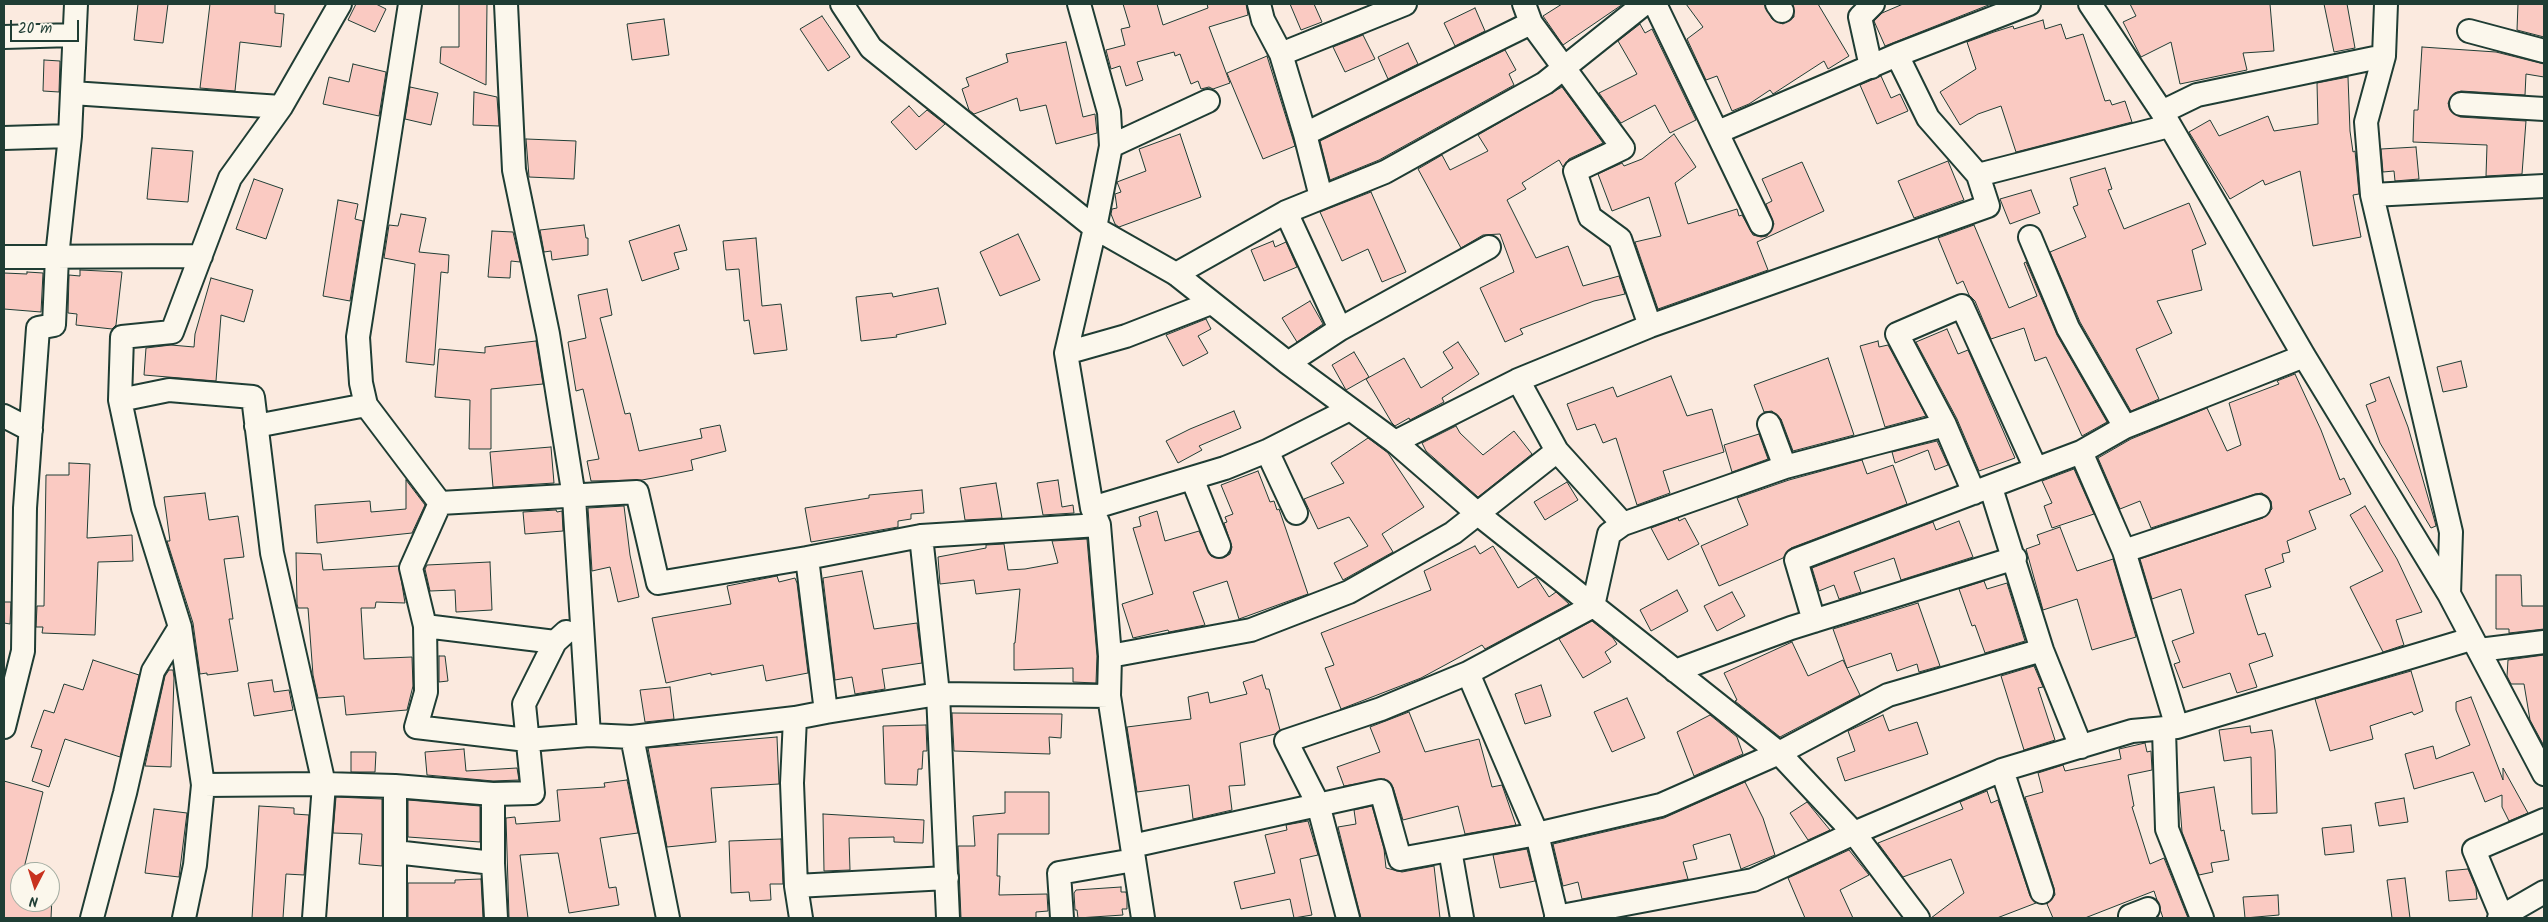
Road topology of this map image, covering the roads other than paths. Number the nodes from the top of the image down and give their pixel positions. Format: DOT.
graph roads {
  1 [pos="76,4"];
  2 [pos="340,4"];
  3 [pos="410,4"];
  4 [pos="506,4"];
  5 [pos="842,4"];
  6 [pos="1079,4"];
  7 [pos="1259,4"];
  8 [pos="1405,4"];
  9 [pos="1644,4"];
  10 [pos="1655,4"];
  11 [pos="1873,4"];
  12 [pos="2029,4"];
  13 [pos="2090,4"];
  14 [pos="2386,4"];
  15 [pos="1527,13"];
  16 [pos="2469,31"];
  17 [pos="74,35"];
  18 [pos="4,37"];
  19 [pos="2544,51"];
  20 [pos="1281,54"];
  21 [pos="1897,55"];
  22 [pos="2384,56"];
  23 [pos="1564,67"];
  24 [pos="1871,68"];
  25 [pos="72,92"];
  26 [pos="1208,101"];
  27 [pos="2461,104"];
  28 [pos="281,108"];
  29 [pos="2544,109"];
  30 [pos="2165,119"];
  31 [pos="1718,132"];
  32 [pos="1306,134"];
  33 [pos="70,136"];
  34 [pos="4,138"];
  35 [pos="1111,146"];
  36 [pos="1978,175"];
  37 [pos="2544,186"];
  38 [pos="2372,195"];
  39 [pos="1321,197"];
  40 [pos="1286,212"];
  41 [pos="1761,224"];
  42 [pos="1095,228"];
  43 [pos="2030,237"];
  44 [pos="1489,246"];
  45 [pos="201,256"];
  46 [pos="4,257"];
  47 [pos="56,257"];
  48 [pos="1176,274"];
  49 [pos="1211,303"];
  50 [pos="1650,326"];
  51 [pos="1340,329"];
  52 [pos="1066,353"];
  53 [pos="2304,356"];
  54 [pos="1288,363"];
  55 [pos="1518,380"];
  56 [pos="120,400"];
  57 [pos="366,405"];
  58 [pos="1350,409"];
  59 [pos="4,416"];
  60 [pos="1769,424"];
  61 [pos="1945,425"];
  62 [pos="256,426"];
  63 [pos="2125,427"];
  64 [pos="31,430"];
  65 [pos="1395,442"];
  66 [pos="1267,451"];
  67 [pos="1557,451"];
  68 [pos="2081,452"];
  69 [pos="1785,467"];
  70 [pos="2036,469"];
  71 [pos="1192,478"];
  72 [pos="1982,490"];
  73 [pos="574,497"];
  74 [pos="440,503"];
  75 [pos="2258,506"];
  76 [pos="1296,513"];
  77 [pos="1478,514"];
  78 [pos="1096,516"];
  79 [pos="1623,524"];
  80 [pos="921,536"];
  81 [pos="1219,546"];
  82 [pos="2124,551"];
  83 [pos="807,558"];
  84 [pos="2015,558"];
  85 [pos="2449,594"];
  86 [pos="1593,606"];
  87 [pos="580,620"];
  88 [pos="1814,621"];
  89 [pos="425,626"];
  90 [pos="180,627"];
  91 [pos="556,642"];
  92 [pos="2544,642"];
  93 [pos="2475,644"];
  94 [pos="2042,650"];
  95 [pos="1110,656"];
  96 [pos="1675,671"];
  97 [pos="1468,673"];
  98 [pos="938,694"];
  99 [pos="1109,696"];
  100 [pos="826,712"];
  101 [pos="795,718"];
  102 [pos="4,727"];
  103 [pos="2171,729"];
  104 [pos="589,734"];
  105 [pos="632,738"];
  106 [pos="527,740"];
  107 [pos="2081,747"];
  108 [pos="1779,753"];
  109 [pos="2002,770"];
  110 [pos="2544,774"];
  111 [pos="324,784"];
  112 [pos="203,785"];
  113 [pos="395,786"];
  114 [pos="493,794"];
  115 [pos="1318,804"];
  116 [pos="2544,820"];
  117 [pos="1854,833"];
  118 [pos="1537,834"];
  119 [pos="1450,850"];
  120 [pos="395,852"];
  121 [pos="1133,853"];
  122 [pos="493,863"];
  123 [pos="947,878"];
  124 [pos="796,886"];
  125 [pos="2042,892"];
  126 [pos="2544,892"];
  127 [pos="2501,917"];
  128 [pos="92,918"];
  129 [pos="184,918"];
  130 [pos="314,918"];
  131 [pos="395,918"];
  132 [pos="496,918"];
  133 [pos="668,918"];
  134 [pos="801,918"];
  135 [pos="948,918"];
  136 [pos="1062,918"];
  137 [pos="1143,918"];
  138 [pos="1348,918"];
  139 [pos="1462,918"];
  140 [pos="1556,918"];
  141 [pos="1918,918"];
  142 [pos="2202,918"];
  1 -- 17 [label="street"];
  2 -- 28 [label="street"];
  3 -- 57 [label="street"];
  4 -- 73 [label="street"];
  5 -- 42 [label="street"];
  6 -- 35 [label="street"];
  7 -- 20 [label="street"];
  8 -- 20 [label="street"];
  9 -- 23 [label="street"];
  10 -- 31 [label="street"];
  11 -- 24 [label="street"];
  12 -- 21 [label="street"];
  13 -- 30 [label="street"];
  14 -- 22 [label="street"];
  15 -- 23 [label="street"];
  15 -- 32 [label="street"];
  16 -- 19 [label="street"];
  17 -- 18 [label="street"];
  17 -- 25 [label="street"];
  20 -- 32 [label="street"];
  21 -- 24 [label="street"];
  21 -- 36 [label="street"];
  22 -- 30 [label="street"];
  22 -- 38 [label="street"];
  23 -- 39 [label="street"];
  23 -- 50 [label="street"];
  24 -- 31 [label="street"];
  25 -- 28 [label="street"];
  25 -- 33 [label="street"];
  26 -- 35 [label="street"];
  27 -- 29 [label="street"];
  28 -- 45 [label="street"];
  30 -- 36 [label="street"];
  30 -- 53 [label="street"];
  31 -- 41 [label="street"];
  32 -- 39 [label="street"];
  33 -- 34 [label="street"];
  33 -- 47 [label="street"];
  35 -- 42 [label="street"];
  36 -- 50 [label="street"];
  37 -- 38 [label="street"];
  38 -- 85 [label="street"];
  39 -- 40 [label="street"];
  40 -- 48 [label="street"];
  40 -- 51 [label="street"];
  42 -- 48 [label="street"];
  42 -- 52 [label="street"];
  43 -- 63 [label="street"];
  44 -- 51 [label="street"];
  45 -- 47 [label="street"];
  45 -- 56 [label="street"];
  46 -- 47 [label="street"];
  47 -- 64 [label="street"];
  48 -- 49 [label="street"];
  49 -- 52 [label="street"];
  49 -- 54 [label="street"];
  50 -- 55 [label="street"];
  51 -- 54 [label="street"];
  52 -- 78 [label="street"];
  53 -- 63 [label="street"];
  53 -- 85 [label="street"];
  54 -- 58 [label="street"];
  55 -- 65 [label="street"];
  55 -- 67 [label="street"];
  56 -- 62 [label="street"];
  56 -- 90 [label="street"];
  57 -- 62 [label="street"];
  57 -- 74 [label="street"];
  58 -- 65 [label="street"];
  58 -- 66 [label="street"];
  59 -- 64 [label="street"];
  60 -- 69 [label="street"];
  61 -- 69 [label="street"];
  61 -- 70 [label="street"];
  61 -- 72 [label="street"];
  62 -- 111 [label="street"];
  63 -- 68 [label="street"];
  64 -- 102 [label="street"];
  65 -- 77 [label="street"];
  66 -- 71 [label="street"];
  66 -- 76 [label="street"];
  67 -- 77 [label="street"];
  67 -- 79 [label="street"];
  68 -- 70 [label="street"];
  68 -- 82 [label="street"];
  69 -- 79 [label="street"];
  70 -- 72 [label="street"];
  71 -- 78 [label="street"];
  71 -- 81 [label="street"];
  72 -- 84 [label="street"];
  72 -- 88 [label="street"];
  73 -- 74 [label="street"];
  73 -- 83 [label="street"];
  73 -- 87 [label="street"];
  74 -- 89 [label="street"];
  75 -- 82 [label="street"];
  77 -- 86 [label="street"];
  77 -- 95 [label="street"];
  78 -- 80 [label="street"];
  78 -- 95 [label="street"];
  79 -- 86 [label="street"];
  80 -- 83 [label="street"];
  80 -- 98 [label="street"];
  82 -- 103 [label="street"];
  83 -- 100 [label="street"];
  84 -- 88 [label="street"];
  84 -- 94 [label="street"];
  85 -- 93 [label="street"];
  86 -- 96 [label="street"];
  86 -- 97 [label="street"];
  87 -- 91 [label="street"];
  87 -- 104 [label="street"];
  88 -- 96 [label="street"];
  89 -- 91 [label="street"];
  89 -- 106 [label="street"];
  90 -- 112 [label="street"];
  90 -- 128 [label="street"];
  91 -- 106 [label="street"];
  92 -- 93 [label="street"];
  93 -- 103 [label="street"];
  93 -- 110 [label="street"];
  94 -- 107 [label="street"];
  94 -- 108 [label="street"];
  95 -- 99 [label="street"];
  96 -- 108 [label="street"];
  97 -- 115 [label="street"];
  97 -- 118 [label="street"];
  98 -- 99 [label="street"];
  98 -- 100 [label="street"];
  98 -- 123 [label="street"];
  99 -- 121 [label="street"];
  100 -- 101 [label="street"];
  101 -- 105 [label="street"];
  101 -- 124 [label="street"];
  103 -- 107 [label="street"];
  103 -- 142 [label="street"];
  104 -- 105 [label="street"];
  104 -- 106 [label="street"];
  105 -- 133 [label="street"];
  106 -- 114 [label="street"];
  107 -- 109 [label="street"];
  108 -- 117 [label="street"];
  108 -- 118 [label="street"];
  109 -- 117 [label="street"];
  109 -- 125 [label="street"];
  111 -- 112 [label="street"];
  111 -- 113 [label="street"];
  111 -- 130 [label="street"];
  112 -- 129 [label="street"];
  113 -- 114 [label="street"];
  113 -- 120 [label="street"];
  114 -- 122 [label="street"];
  115 -- 119 [label="street"];
  115 -- 121 [label="street"];
  115 -- 138 [label="street"];
  116 -- 127 [label="street"];
  117 -- 140 [label="street"];
  117 -- 141 [label="street"];
  118 -- 119 [label="street"];
  118 -- 140 [label="street"];
  119 -- 139 [label="street"];
  120 -- 122 [label="street"];
  120 -- 131 [label="street"];
  121 -- 136 [label="street"];
  121 -- 137 [label="street"];
  122 -- 132 [label="street"];
  123 -- 124 [label="street"];
  123 -- 135 [label="street"];
  124 -- 134 [label="street"];
  126 -- 127 [label="street"];
}
